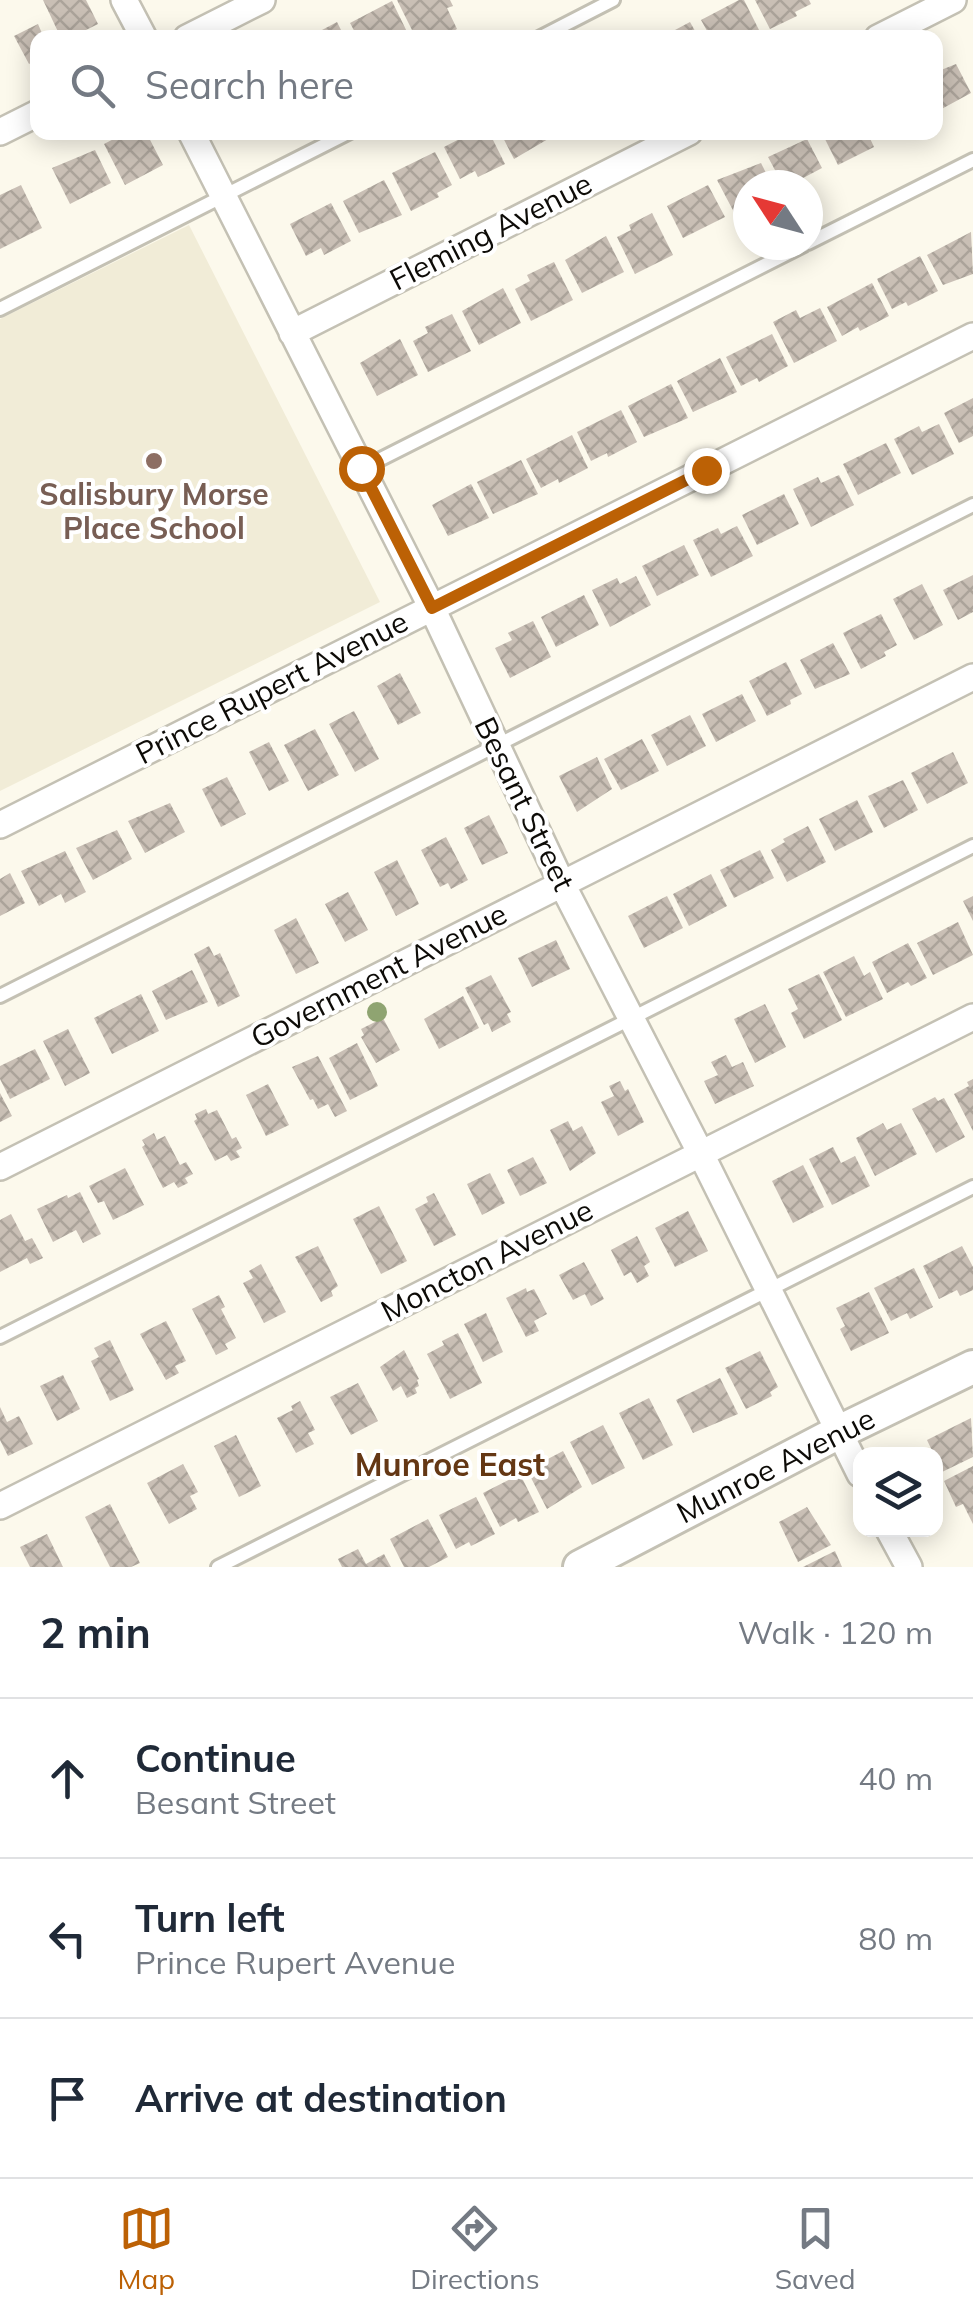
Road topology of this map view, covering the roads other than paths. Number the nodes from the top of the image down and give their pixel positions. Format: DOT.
graph roads {
  1 [pos="124,0"];
  2 [pos="262,0"];
  3 [pos="613,0"];
  4 [pos="953,0"];
  5 [pos="140,30"];
  6 [pos="203,30"];
  7 [pos="554,30"];
  8 [pos="894,30"];
  9 [pos="30,117"];
  10 [pos="0,132"];
  11 [pos="196,140"];
  12 [pos="334,140"];
  13 [pos="673,140"];
  14 [pos="973,160"];
  15 [pos="224,196"];
  16 [pos="823,235"];
  17 [pos="774,260"];
  18 [pos="0,309"];
  19 [pos="292,333"];
  20 [pos="973,336"];
  21 [pos="361,468"];
  22 [pos="973,506"];
  23 [pos="432,608"];
  24 [pos="973,677"];
  25 [pos="496,746"];
  26 [pos="0,825"];
  27 [pos="973,846"];
  28 [pos="562,884"];
  29 [pos="0,996"];
  30 [pos="973,1016"];
  31 [pos="632,1018"];
  32 [pos="701,1154"];
  33 [pos="0,1167"];
  34 [pos="973,1186"];
  35 [pos="769,1290"];
  36 [pos="0,1337"];
  37 [pos="973,1367"];
  38 [pos="839,1432"];
  39 [pos="853,1460"];
  40 [pos="0,1506"];
  41 [pos="893,1537"];
  42 [pos="218,1567"];
  43 [pos="580,1567"];
  44 [pos="908,1567"];
  1 -- 5 [label="street"];
  2 -- 6 [label="street"];
  3 -- 7 [label="lane"];
  4 -- 8 [label="street"];
  9 -- 10 [label="street"];
  11 -- 15 [label="street, Besant Street"];
  12 -- 15 [label="lane"];
  13 -- 19 [label="street, Fleming Avenue"];
  14 -- 16 [label="lane"];
  15 -- 18 [label="lane"];
  15 -- 19 [label="street, Besant Street"];
  17 -- 21 [label="lane"];
  19 -- 21 [label="street, Besant Street"];
  20 -- 23 [label="street, Prince Rupert Avenue"];
  21 -- 23 [label="street, Besant Street"];
  22 -- 25 [label="lane"];
  23 -- 25 [label="street, Besant Street"];
  23 -- 26 [label="street, Prince Rupert Avenue"];
  24 -- 28 [label="street, Government Avenue"];
  25 -- 28 [label="street, Besant Street"];
  25 -- 29 [label="lane"];
  27 -- 31 [label="lane"];
  28 -- 31 [label="street, Besant Street"];
  28 -- 33 [label="street, Government Avenue"];
  30 -- 32 [label="street, Moncton Avenue"];
  31 -- 32 [label="street, Besant Street"];
  31 -- 36 [label="lane"];
  32 -- 35 [label="street, Besant Street"];
  32 -- 40 [label="street, Moncton Avenue"];
  34 -- 35 [label="lane"];
  35 -- 38 [label="street, Besant Street"];
  35 -- 42 [label="lane"];
  37 -- 38 [label="street, Munroe Avenue"];
  38 -- 39 [label="street, Besant Street"];
  38 -- 43 [label="street, Munroe Avenue"];
  41 -- 44 [label="street"];
}
